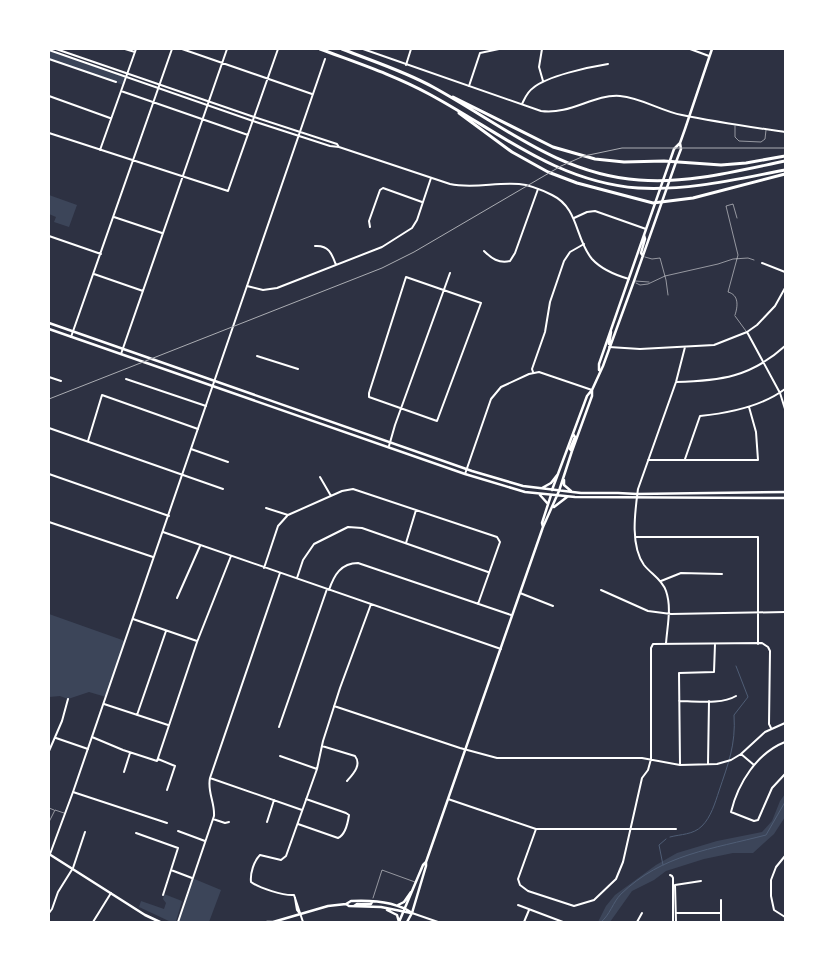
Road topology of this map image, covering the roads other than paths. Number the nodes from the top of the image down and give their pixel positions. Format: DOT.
graph roads {
  1 [pos="56,49"];
  2 [pos="125,49"];
  3 [pos="136,49"];
  4 [pos="172,49"];
  5 [pos="182,49"];
  6 [pos="227,49"];
  7 [pos="278,49"];
  8 [pos="320,49"];
  9 [pos="342,49"];
  10 [pos="364,49"];
  11 [pos="411,49"];
  12 [pos="479,49"];
  13 [pos="499,49"];
  14 [pos="542,49"];
  15 [pos="690,49"];
  16 [pos="712,49"];
  17 [pos="49,50"];
  18 [pos="135,52"];
  19 [pos="480,52"];
  20 [pos="709,56"];
  21 [pos="49,59"];
  22 [pos="325,59"];
  23 [pos="222,63"];
  24 [pos="608,64"];
  25 [pos="406,65"];
  26 [pos="127,75"];
  27 [pos="268,78"];
  28 [pos="543,81"];
  29 [pos="116,82"];
  30 [pos="160,85"];
  31 [pos="469,86"];
  32 [pos="434,87"];
  33 [pos="158,88"];
  34 [pos="121,92"];
  35 [pos="313,94"];
  36 [pos="49,96"];
  37 [pos="153,102"];
  38 [pos="444,102"];
  39 [pos="207,103"];
  40 [pos="522,104"];
  41 [pos="689,116"];
  42 [pos="111,118"];
  43 [pos="202,119"];
  44 [pos="254,119"];
  45 [pos="735,124"];
  46 [pos="766,129"];
  47 [pos="300,132"];
  48 [pos="785,132"];
  49 [pos="49,133"];
  50 [pos="248,135"];
  51 [pos="299,135"];
  52 [pos="680,143"];
  53 [pos="339,147"];
  54 [pos="100,150"];
  55 [pos="785,156"];
  56 [pos="134,159"];
  57 [pos="670,161"];
  58 [pos="785,161"];
  59 [pos="676,162"];
  60 [pos="785,170"];
  61 [pos="785,174"];
  62 [pos="182,176"];
  63 [pos="431,178"];
  64 [pos="538,189"];
  65 [pos="422,202"];
  66 [pos="655,203"];
  67 [pos="662,203"];
  68 [pos="114,217"];
  69 [pos="574,218"];
  70 [pos="737,218"];
  71 [pos="370,227"];
  72 [pos="646,229"];
  73 [pos="162,233"];
  74 [pos="644,235"];
  75 [pos="49,236"];
  76 [pos="584,244"];
  77 [pos="315,246"];
  78 [pos="484,250"];
  79 [pos="101,254"];
  80 [pos="643,256"];
  81 [pos="738,258"];
  82 [pos="754,260"];
  83 [pos="762,263"];
  84 [pos="336,265"];
  85 [pos="785,272"];
  86 [pos="450,273"];
  87 [pos="94,274"];
  88 [pos="665,276"];
  89 [pos="629,279"];
  90 [pos="634,281"];
  91 [pos="651,282"];
  92 [pos="247,286"];
  93 [pos="785,288"];
  94 [pos="444,290"];
  95 [pos="143,291"];
  96 [pos="668,295"];
  97 [pos="49,323"];
  98 [pos="49,328"];
  99 [pos="610,331"];
  100 [pos="73,332"];
  101 [pos="747,332"];
  102 [pos="72,337"];
  103 [pos="785,346"];
  104 [pos="609,347"];
  105 [pos="684,347"];
  106 [pos="123,349"];
  107 [pos="121,354"];
  108 [pos="257,356"];
  109 [pos="765,363"];
  110 [pos="298,369"];
  111 [pos="599,372"];
  112 [pos="534,373"];
  113 [pos="49,377"];
  114 [pos="126,379"];
  115 [pos="61,381"];
  116 [pos="214,381"];
  117 [pos="676,382"];
  118 [pos="212,386"];
  119 [pos="592,390"];
  120 [pos="785,390"];
  121 [pos="780,393"];
  122 [pos="206,406"];
  123 [pos="749,407"];
  124 [pos="401,408"];
  125 [pos="785,409"];
  126 [pos="579,420"];
  127 [pos="49,428"];
  128 [pos="198,429"];
  129 [pos="573,434"];
  130 [pos="578,435"];
  131 [pos="88,442"];
  132 [pos="389,444"];
  133 [pos="191,449"];
  134 [pos="572,451"];
  135 [pos="685,459"];
  136 [pos="648,460"];
  137 [pos="228,462"];
  138 [pos="467,469"];
  139 [pos="560,471"];
  140 [pos="49,474"];
  141 [pos="465,474"];
  142 [pos="183,475"];
  143 [pos="564,477"];
  144 [pos="320,478"];
  145 [pos="541,488"];
  146 [pos="223,490"];
  147 [pos="552,490"];
  148 [pos="560,491"];
  149 [pos="572,492"];
  150 [pos="785,492"];
  151 [pos="539,494"];
  152 [pos="637,494"];
  153 [pos="331,496"];
  154 [pos="551,496"];
  155 [pos="558,496"];
  156 [pos="568,497"];
  157 [pos="637,498"];
  158 [pos="785,498"];
  159 [pos="548,504"];
  160 [pos="266,508"];
  161 [pos="416,510"];
  162 [pos="551,510"];
  163 [pos="169,516"];
  164 [pos="288,516"];
  165 [pos="49,522"];
  166 [pos="543,527"];
  167 [pos="162,532"];
  168 [pos="635,537"];
  169 [pos="406,543"];
  170 [pos="200,546"];
  171 [pos="231,556"];
  172 [pos="154,558"];
  173 [pos="264,568"];
  174 [pos="488,572"];
  175 [pos="280,573"];
  176 [pos="722,574"];
  177 [pos="297,578"];
  178 [pos="661,581"];
  179 [pos="328,590"];
  180 [pos="601,590"];
  181 [pos="520,594"];
  182 [pos="177,598"];
  183 [pos="371,604"];
  184 [pos="478,604"];
  185 [pos="552,606"];
  186 [pos="785,612"];
  187 [pos="759,613"];
  188 [pos="669,614"];
  189 [pos="512,615"];
  190 [pos="133,619"];
  191 [pos="166,631"];
  192 [pos="198,642"];
  193 [pos="666,644"];
  194 [pos="714,644"];
  195 [pos="758,644"];
  196 [pos="502,649"];
  197 [pos="736,696"];
  198 [pos="68,699"];
  199 [pos="679,701"];
  200 [pos="709,701"];
  201 [pos="104,704"];
  202 [pos="334,706"];
  203 [pos="137,715"];
  204 [pos="785,723"];
  205 [pos="169,726"];
  206 [pos="278,727"];
  207 [pos="771,728"];
  208 [pos="92,737"];
  209 [pos="56,738"];
  210 [pos="785,742"];
  211 [pos="322,746"];
  212 [pos="88,749"];
  213 [pos="466,750"];
  214 [pos="49,751"];
  215 [pos="130,753"];
  216 [pos="741,754"];
  217 [pos="280,756"];
  218 [pos="157,760"];
  219 [pos="651,760"];
  220 [pos="708,764"];
  221 [pos="680,765"];
  222 [pos="754,765"];
  223 [pos="317,769"];
  224 [pos="124,772"];
  225 [pos="785,774"];
  226 [pos="210,778"];
  227 [pos="347,781"];
  228 [pos="167,790"];
  229 [pos="73,792"];
  230 [pos="306,799"];
  231 [pos="448,799"];
  232 [pos="274,800"];
  233 [pos="49,808"];
  234 [pos="55,810"];
  235 [pos="302,810"];
  236 [pos="66,814"];
  237 [pos="213,819"];
  238 [pos="49,822"];
  239 [pos="229,822"];
  240 [pos="267,822"];
  241 [pos="167,823"];
  242 [pos="298,824"];
  243 [pos="536,829"];
  244 [pos="631,829"];
  245 [pos="676,829"];
  246 [pos="178,831"];
  247 [pos="86,832"];
  248 [pos="136,834"];
  249 [pos="205,840"];
  250 [pos="49,854"];
  251 [pos="785,856"];
  252 [pos="426,862"];
  253 [pos="73,868"];
  254 [pos="171,870"];
  255 [pos="670,876"];
  256 [pos="192,878"];
  257 [pos="700,881"];
  258 [pos="416,882"];
  259 [pos="111,893"];
  260 [pos="162,895"];
  261 [pos="721,900"];
  262 [pos="372,902"];
  263 [pos="346,904"];
  264 [pos="518,905"];
  265 [pos="354,906"];
  266 [pos="397,906"];
  267 [pos="384,908"];
  268 [pos="406,908"];
  269 [pos="529,910"];
  270 [pos="404,912"];
  271 [pos="49,913"];
  272 [pos="412,913"];
  273 [pos="642,913"];
  274 [pos="676,913"];
  275 [pos="721,913"];
  276 [pos="300,914"];
  277 [pos="785,917"];
  278 [pos="554,921"];
  279 [pos="93,922"];
  280 [pos="158,922"];
  281 [pos="178,922"];
  282 [pos="267,922"];
  283 [pos="273,922"];
  284 [pos="303,922"];
  285 [pos="399,922"];
  286 [pos="406,922"];
  287 [pos="438,922"];
  288 [pos="524,922"];
  289 [pos="563,922"];
  290 [pos="637,922"];
  291 [pos="675,922"];
  292 [pos="721,922"];
  1 -- 26 [label="street"];
  2 -- 18 [label="street"];
  3 -- 18 [label="street"];
  4 -- 30 [label="street"];
  5 -- 23 [label="street"];
  6 -- 23 [label="street"];
  7 -- 27 [label="street"];
  8 -- 38 [label="highway"];
  9 -- 32 [label="highway"];
  10 -- 25 [label="street"];
  11 -- 25 [label="street"];
  12 -- 19 [label="street"];
  13 -- 19 [label="street"];
  14 -- 28 [label="street"];
  15 -- 20 [label="street"];
  16 -- 20 [label="main road"];
  17 -- 26 [label="street"];
  18 -- 26 [label="street"];
  19 -- 31 [label="street"];
  20 -- 41 [label="main road"];
  21 -- 29 [label="street"];
  22 -- 35 [label="street"];
  23 -- 27 [label="street"];
  23 -- 39 [label="street"];
  24 -- 28 [label="street"];
  25 -- 31 [label="street"];
  26 -- 30 [label="street"];
  26 -- 33 [label="street"];
  26 -- 34 [label="street"];
  27 -- 35 [label="street"];
  27 -- 44 [label="street"];
  28 -- 40 [label="street"];
  30 -- 33 [label="street"];
  30 -- 39 [label="street"];
  31 -- 40 [label="street"];
  32 -- 57 [label="highway"];
  32 -- 58 [label="highway"];
  33 -- 37 [label="street"];
  33 -- 39 [label="street"];
  34 -- 37 [label="street"];
  34 -- 42 [label="street"];
  35 -- 47 [label="street"];
  36 -- 42 [label="street"];
  37 -- 43 [label="street"];
  37 -- 56 [label="street"];
  38 -- 60 [label="highway"];
  38 -- 66 [label="highway"];
  39 -- 43 [label="street"];
  39 -- 44 [label="street"];
  40 -- 41 [label="street"];
  41 -- 45 [label="street"];
  41 -- 52 [label="main road"];
  42 -- 54 [label="street"];
  43 -- 50 [label="street"];
  43 -- 62 [label="street"];
  44 -- 47 [label="street"];
  44 -- 50 [label="street"];
  44 -- 51 [label="street"];
  45 -- 46 [label="street"];
  45 -- 46 [label="lane"];
  46 -- 48 [label="street"];
  47 -- 51 [label="street"];
  47 -- 53 [label="street"];
  49 -- 54 [label="street"];
  50 -- 62 [label="street"];
  51 -- 53 [label="street"];
  51 -- 92 [label="street"];
  52 -- 57 [label="main road"];
  52 -- 59 [label="main road"];
  53 -- 63 [label="street"];
  54 -- 56 [label="street"];
  55 -- 59 [label="highway"];
  56 -- 62 [label="street"];
  56 -- 68 [label="street"];
  57 -- 59 [label="highway"];
  57 -- 66 [label="main road"];
  59 -- 67 [label="main road"];
  61 -- 67 [label="highway"];
  62 -- 73 [label="street"];
  63 -- 64 [label="street"];
  63 -- 65 [label="street"];
  64 -- 69 [label="street"];
  64 -- 78 [label="street"];
  65 -- 71 [label="street"];
  65 -- 84 [label="street"];
  66 -- 67 [label="highway"];
  66 -- 72 [label="main road"];
  67 -- 80 [label="main road"];
  68 -- 73 [label="street"];
  68 -- 79 [label="street"];
  69 -- 72 [label="street"];
  69 -- 76 [label="street"];
  70 -- 81 [label="lane"];
  72 -- 74 [label="main road"];
  73 -- 95 [label="street"];
  74 -- 80 [label="main road"];
  74 -- 89 [label="main road"];
  75 -- 79 [label="street"];
  76 -- 89 [label="street"];
  76 -- 112 [label="street"];
  77 -- 84 [label="street"];
  79 -- 87 [label="street"];
  80 -- 88 [label="lane"];
  80 -- 90 [label="main road"];
  81 -- 82 [label="lane"];
  81 -- 88 [label="lane"];
  81 -- 101 [label="lane"];
  83 -- 85 [label="street"];
  84 -- 92 [label="street"];
  86 -- 94 [label="street"];
  87 -- 95 [label="street"];
  87 -- 100 [label="street"];
  88 -- 91 [label="lane"];
  88 -- 96 [label="lane"];
  89 -- 90 [label="main road"];
  89 -- 99 [label="main road"];
  90 -- 91 [label="lane"];
  90 -- 91 [label="lane"];
  90 -- 104 [label="main road"];
  92 -- 116 [label="street"];
  93 -- 101 [label="street"];
  94 -- 124 [label="street"];
  94 -- 124 [label="street"];
  94 -- 124 [label="street"];
  95 -- 106 [label="street"];
  97 -- 100 [label="main road"];
  98 -- 102 [label="main road"];
  99 -- 104 [label="main road"];
  99 -- 111 [label="main road"];
  100 -- 102 [label="street"];
  100 -- 106 [label="main road"];
  101 -- 105 [label="street"];
  101 -- 109 [label="street"];
  102 -- 107 [label="main road"];
  103 -- 109 [label="street"];
  104 -- 105 [label="street"];
  104 -- 111 [label="main road"];
  105 -- 117 [label="street"];
  106 -- 107 [label="street"];
  106 -- 116 [label="main road"];
  107 -- 118 [label="main road"];
  108 -- 110 [label="street"];
  109 -- 117 [label="street"];
  109 -- 121 [label="street"];
  111 -- 119 [label="main road"];
  112 -- 119 [label="street"];
  112 -- 138 [label="street"];
  113 -- 115 [label="street"];
  114 -- 122 [label="street"];
  116 -- 118 [label="street"];
  116 -- 132 [label="main road"];
  117 -- 136 [label="street"];
  118 -- 122 [label="street"];
  118 -- 132 [label="main road"];
  119 -- 126 [label="main road"];
  119 -- 130 [label="main road"];
  120 -- 121 [label="street"];
  121 -- 123 [label="street"];
  121 -- 125 [label="street"];
  122 -- 128 [label="street"];
  123 -- 135 [label="street"];
  123 -- 135 [label="street"];
  124 -- 132 [label="street"];
  126 -- 129 [label="main road"];
  126 -- 130 [label="main road"];
  127 -- 131 [label="street"];
  128 -- 131 [label="street"];
  128 -- 133 [label="street"];
  129 -- 134 [label="main road"];
  129 -- 139 [label="main road"];
  130 -- 134 [label="main road"];
  131 -- 142 [label="street"];
  132 -- 138 [label="main road"];
  132 -- 141 [label="main road"];
  133 -- 137 [label="street"];
  133 -- 142 [label="street"];
  134 -- 143 [label="main road"];
  135 -- 136 [label="street"];
  136 -- 152 [label="street"];
  138 -- 141 [label="street"];
  138 -- 145 [label="main road"];
  139 -- 145 [label="main road"];
  139 -- 147 [label="main road"];
  140 -- 163 [label="street"];
  141 -- 151 [label="main road"];
  142 -- 146 [label="street"];
  142 -- 163 [label="street"];
  143 -- 148 [label="main road"];
  143 -- 149 [label="main road"];
  144 -- 153 [label="street"];
  145 -- 147 [label="main road"];
  147 -- 148 [label="main road"];
  147 -- 154 [label="main road"];
  148 -- 149 [label="main road"];
  148 -- 155 [label="main road"];
  149 -- 152 [label="main road"];
  150 -- 152 [label="main road"];
  151 -- 154 [label="main road"];
  151 -- 159 [label="main road"];
  152 -- 157 [label="street"];
  153 -- 161 [label="street"];
  153 -- 164 [label="street"];
  154 -- 155 [label="main road"];
  154 -- 159 [label="main road"];
  155 -- 156 [label="main road"];
  155 -- 162 [label="main road"];
  156 -- 157 [label="main road"];
  156 -- 162 [label="main road"];
  157 -- 158 [label="main road"];
  157 -- 168 [label="street"];
  159 -- 166 [label="main road"];
  160 -- 164 [label="street"];
  161 -- 169 [label="street"];
  161 -- 174 [label="street"];
  162 -- 166 [label="main road"];
  163 -- 167 [label="street"];
  164 -- 173 [label="street"];
  165 -- 172 [label="street"];
  166 -- 181 [label="main road"];
  167 -- 170 [label="street"];
  167 -- 172 [label="street"];
  168 -- 178 [label="street"];
  168 -- 187 [label="street"];
  169 -- 174 [label="street"];
  169 -- 177 [label="street"];
  170 -- 171 [label="street"];
  170 -- 182 [label="street"];
  171 -- 173 [label="street"];
  171 -- 192 [label="street"];
  172 -- 190 [label="street"];
  173 -- 175 [label="street"];
  174 -- 184 [label="street"];
  175 -- 177 [label="street"];
  175 -- 226 [label="street"];
  176 -- 178 [label="street"];
  177 -- 179 [label="street"];
  178 -- 188 [label="street"];
  179 -- 183 [label="street"];
  179 -- 184 [label="street"];
  179 -- 206 [label="street"];
  180 -- 188 [label="street"];
  181 -- 185 [label="street"];
  181 -- 189 [label="main road"];
  183 -- 196 [label="street"];
  183 -- 202 [label="street"];
  184 -- 189 [label="street"];
  186 -- 187 [label="street"];
  187 -- 188 [label="street"];
  187 -- 195 [label="street"];
  188 -- 193 [label="street"];
  189 -- 196 [label="main road"];
  190 -- 191 [label="street"];
  190 -- 201 [label="street"];
  191 -- 192 [label="street"];
  191 -- 203 [label="street"];
  192 -- 205 [label="street"];
  193 -- 194 [label="street"];
  193 -- 219 [label="street"];
  194 -- 195 [label="street"];
  194 -- 199 [label="street"];
  195 -- 207 [label="street"];
  196 -- 213 [label="main road"];
  197 -- 200 [label="street"];
  198 -- 209 [label="street"];
  199 -- 200 [label="street"];
  199 -- 221 [label="street"];
  200 -- 220 [label="street"];
  201 -- 203 [label="street"];
  201 -- 208 [label="street"];
  202 -- 211 [label="street"];
  202 -- 213 [label="street"];
  203 -- 205 [label="street"];
  204 -- 207 [label="street"];
  205 -- 218 [label="street"];
  207 -- 216 [label="street"];
  208 -- 212 [label="street"];
  208 -- 215 [label="street"];
  209 -- 212 [label="street"];
  209 -- 214 [label="street"];
  210 -- 222 [label="street"];
  211 -- 223 [label="street"];
  211 -- 227 [label="street"];
  212 -- 229 [label="street"];
  213 -- 219 [label="street"];
  213 -- 231 [label="main road"];
  215 -- 218 [label="street"];
  215 -- 224 [label="street"];
  216 -- 220 [label="street"];
  216 -- 222 [label="street"];
  217 -- 223 [label="street"];
  218 -- 228 [label="street"];
  219 -- 221 [label="street"];
  219 -- 244 [label="street"];
  220 -- 221 [label="street"];
  222 -- 225 [label="street"];
  223 -- 230 [label="street"];
  226 -- 232 [label="street"];
  226 -- 237 [label="street"];
  229 -- 236 [label="street"];
  229 -- 241 [label="street"];
  230 -- 235 [label="street"];
  230 -- 242 [label="street"];
  231 -- 243 [label="street"];
  231 -- 252 [label="main road"];
  232 -- 235 [label="street"];
  232 -- 240 [label="street"];
  233 -- 234 [label="lane"];
  234 -- 236 [label="lane"];
  234 -- 238 [label="lane"];
  235 -- 242 [label="street"];
  236 -- 250 [label="street"];
  237 -- 239 [label="street"];
  237 -- 249 [label="street"];
  242 -- 276 [label="street"];
  243 -- 244 [label="street"];
  243 -- 244 [label="street"];
  244 -- 245 [label="street"];
  246 -- 249 [label="street"];
  247 -- 253 [label="street"];
  248 -- 254 [label="street"];
  249 -- 256 [label="street"];
  250 -- 253 [label="main road"];
  251 -- 277 [label="street"];
  252 -- 258 [label="main road"];
  252 -- 272 [label="main road"];
  253 -- 259 [label="main road"];
  253 -- 271 [label="street"];
  254 -- 256 [label="street"];
  254 -- 260 [label="street"];
  255 -- 291 [label="street"];
  256 -- 281 [label="street"];
  257 -- 274 [label="street"];
  258 -- 262 [label="lane"];
  258 -- 266 [label="main road"];
  258 -- 268 [label="main road"];
  259 -- 279 [label="street"];
  259 -- 280 [label="main road"];
  261 -- 275 [label="street"];
  262 -- 263 [label="main road"];
  262 -- 265 [label="main road"];
  262 -- 266 [label="main road"];
  263 -- 265 [label="main road"];
  263 -- 276 [label="main road"];
  264 -- 269 [label="street"];
  265 -- 267 [label="main road"];
  266 -- 268 [label="main road"];
  267 -- 270 [label="main road"];
  267 -- 285 [label="main road"];
  268 -- 270 [label="main road"];
  268 -- 272 [label="main road"];
  269 -- 278 [label="street"];
  269 -- 288 [label="street"];
  270 -- 272 [label="main road"];
  270 -- 285 [label="main road"];
  272 -- 286 [label="main road"];
  272 -- 287 [label="street"];
  273 -- 290 [label="street"];
  274 -- 275 [label="street"];
  274 -- 291 [label="street"];
  275 -- 292 [label="street"];
  276 -- 283 [label="main road"];
  276 -- 284 [label="street"];
  278 -- 289 [label="street"];
  282 -- 283 [label="main road"];
}
